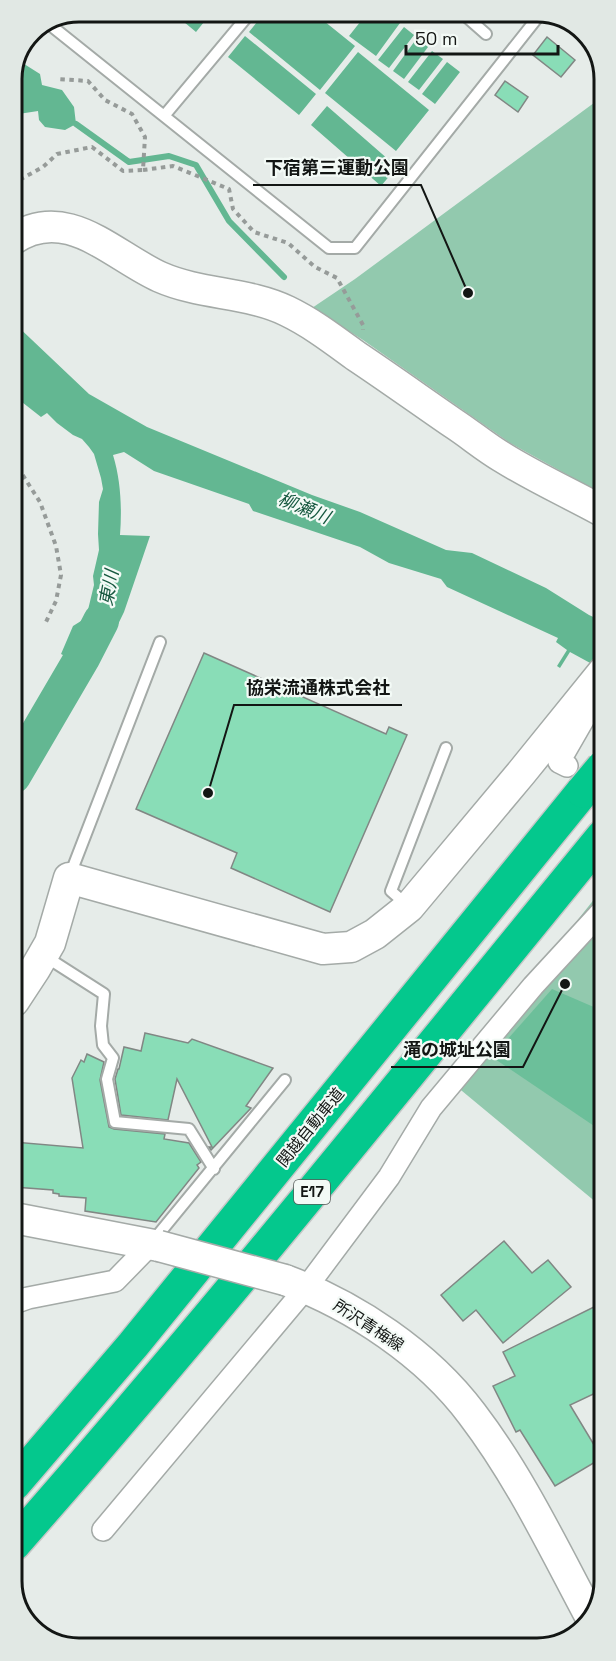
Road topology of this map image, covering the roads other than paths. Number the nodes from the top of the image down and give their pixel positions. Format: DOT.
graph roads {
  1 [pos="242,22"];
  2 [pos="474,23"];
  3 [pos="533,23"];
  4 [pos="55,29"];
  5 [pos="486,33"];
  6 [pos="164,116"];
  7 [pos="23,233"];
  8 [pos="594,507"];
  9 [pos="160,642"];
  10 [pos="594,683"];
  11 [pos="535,747"];
  12 [pos="446,748"];
  13 [pos="584,775"];
  14 [pos="594,847"];
  15 [pos="69,878"];
  16 [pos="409,907"];
  17 [pos="594,920"];
  18 [pos="43,955"];
  19 [pos="22,988"];
  20 [pos="285,1080"];
  21 [pos="214,1169"];
  22 [pos="22,1220"];
  23 [pos="155,1245"];
  24 [pos="296,1284"];
  25 [pos="22,1300"];
  26 [pos="22,1475"];
  27 [pos="104,1530"];
  28 [pos="22,1535"];
  29 [pos="586,1609"];
  1 -- 6 [label="lane"];
  2 -- 5 [label="lane"];
  3 -- 6 [label="lane"];
  4 -- 6 [label="lane"];
  7 -- 8 [label="street"];
  9 -- 15 [label="lane"];
  10 -- 11 [label="street"];
  11 -- 13 [label="street"];
  11 -- 16 [label="street"];
  12 -- 16 [label="lane"];
  13 -- 26 [label="highway, 関越自動車道 / E17"];
  14 -- 28 [label="highway, E17"];
  15 -- 16 [label="street"];
  15 -- 18 [label="street"];
  17 -- 24 [label="street"];
  18 -- 19 [label="street"];
  18 -- 21 [label="lane"];
  20 -- 21 [label="lane"];
  21 -- 23 [label="lane"];
  22 -- 23 [label="street, 所沢青梅線"];
  23 -- 24 [label="street, 所沢青梅線, bridge"];
  23 -- 25 [label="street"];
  24 -- 27 [label="street"];
  24 -- 29 [label="street, 所沢青梅線"];
}
